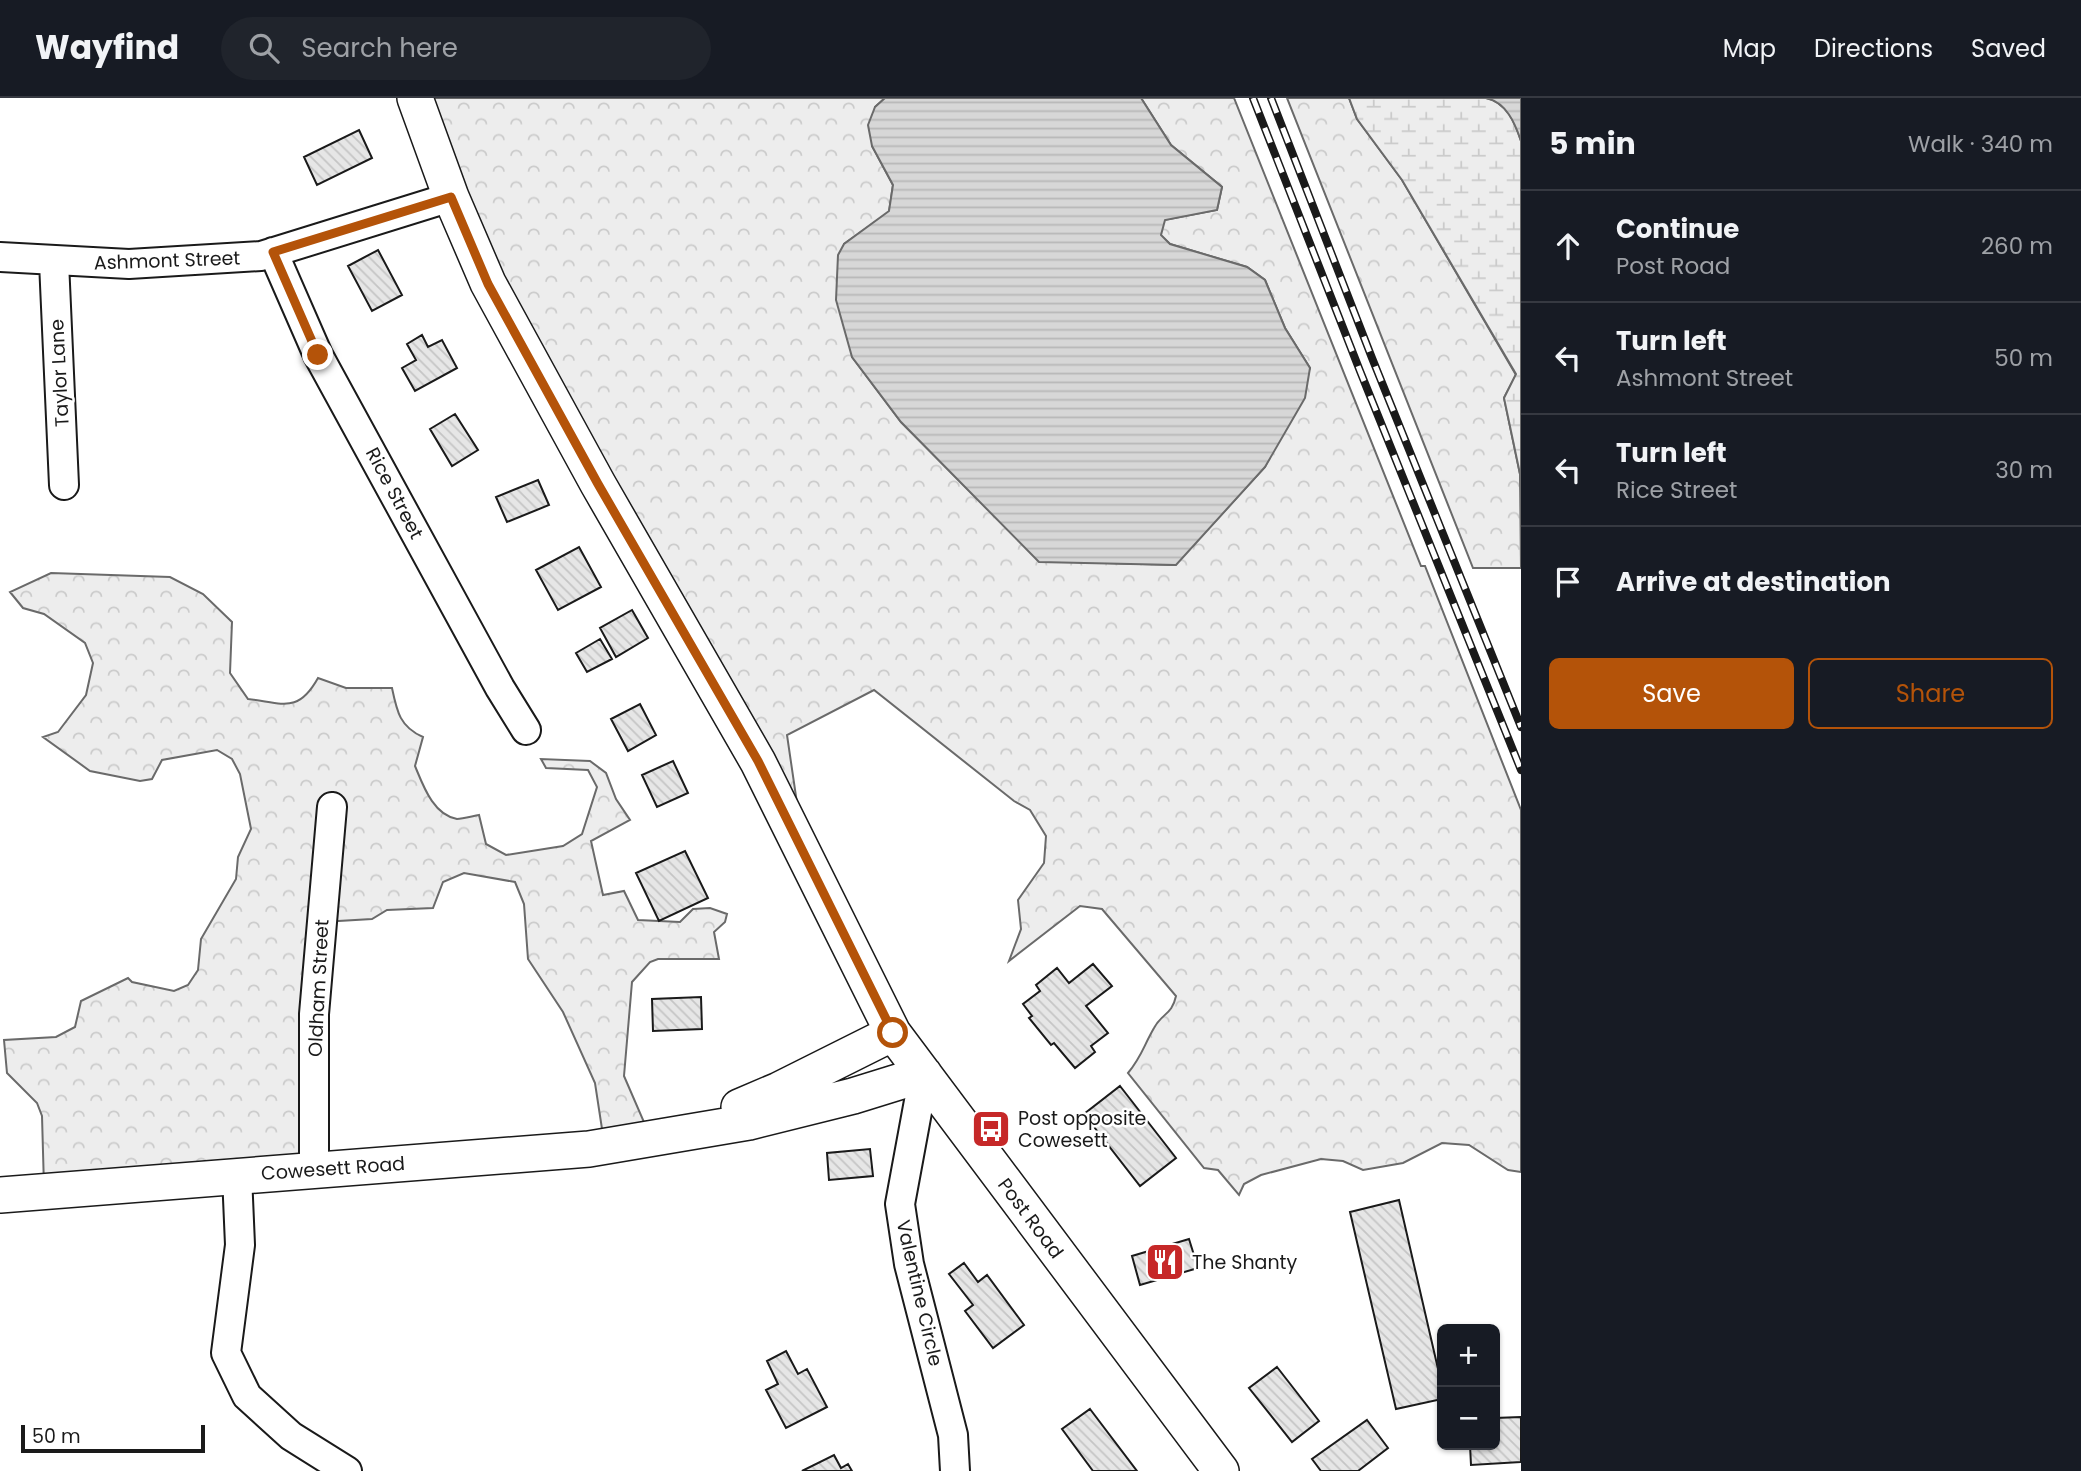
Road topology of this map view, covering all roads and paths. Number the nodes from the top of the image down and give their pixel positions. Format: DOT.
graph roads {
  1 [pos="415,98"];
  2 [pos="451,197"];
  3 [pos="273,252"];
  4 [pos="0,257"];
  5 [pos="54,261"];
  6 [pos="64,485"];
  7 [pos="526,730"];
  8 [pos="332,807"];
  9 [pos="893,1033"];
  10 [pos="924,1074"];
  11 [pos="665,1138"];
  12 [pos="314,1170"];
  13 [pos="237,1175"];
  14 [pos="0,1195"];
  15 [pos="347,1471"];
  16 [pos="955,1471"];
  17 [pos="1221,1471"];
  1 -- 2 [label="main road, Post Road"];
  2 -- 3 [label="street, Ashmont Street"];
  2 -- 9 [label="main road, Post Road"];
  3 -- 5 [label="street, Ashmont Street"];
  3 -- 7 [label="street, Rice Street"];
  4 -- 5 [label="street, Ashmont Street"];
  5 -- 6 [label="street, Taylor Lane"];
  8 -- 12 [label="street, Oldham Street"];
  9 -- 10 [label="main road, Post Road"];
  9 -- 11 [label="main road, Cowesett Road"];
  10 -- 11 [label="main road, Cowesett Road"];
  10 -- 16 [label="street, Valentine Circle"];
  10 -- 17 [label="main road, Post Road"];
  11 -- 12 [label="main road, Cowesett Road"];
  12 -- 13 [label="main road, Cowesett Road"];
  13 -- 14 [label="main road, Cowesett Road"];
  13 -- 15 [label="street"];
}
